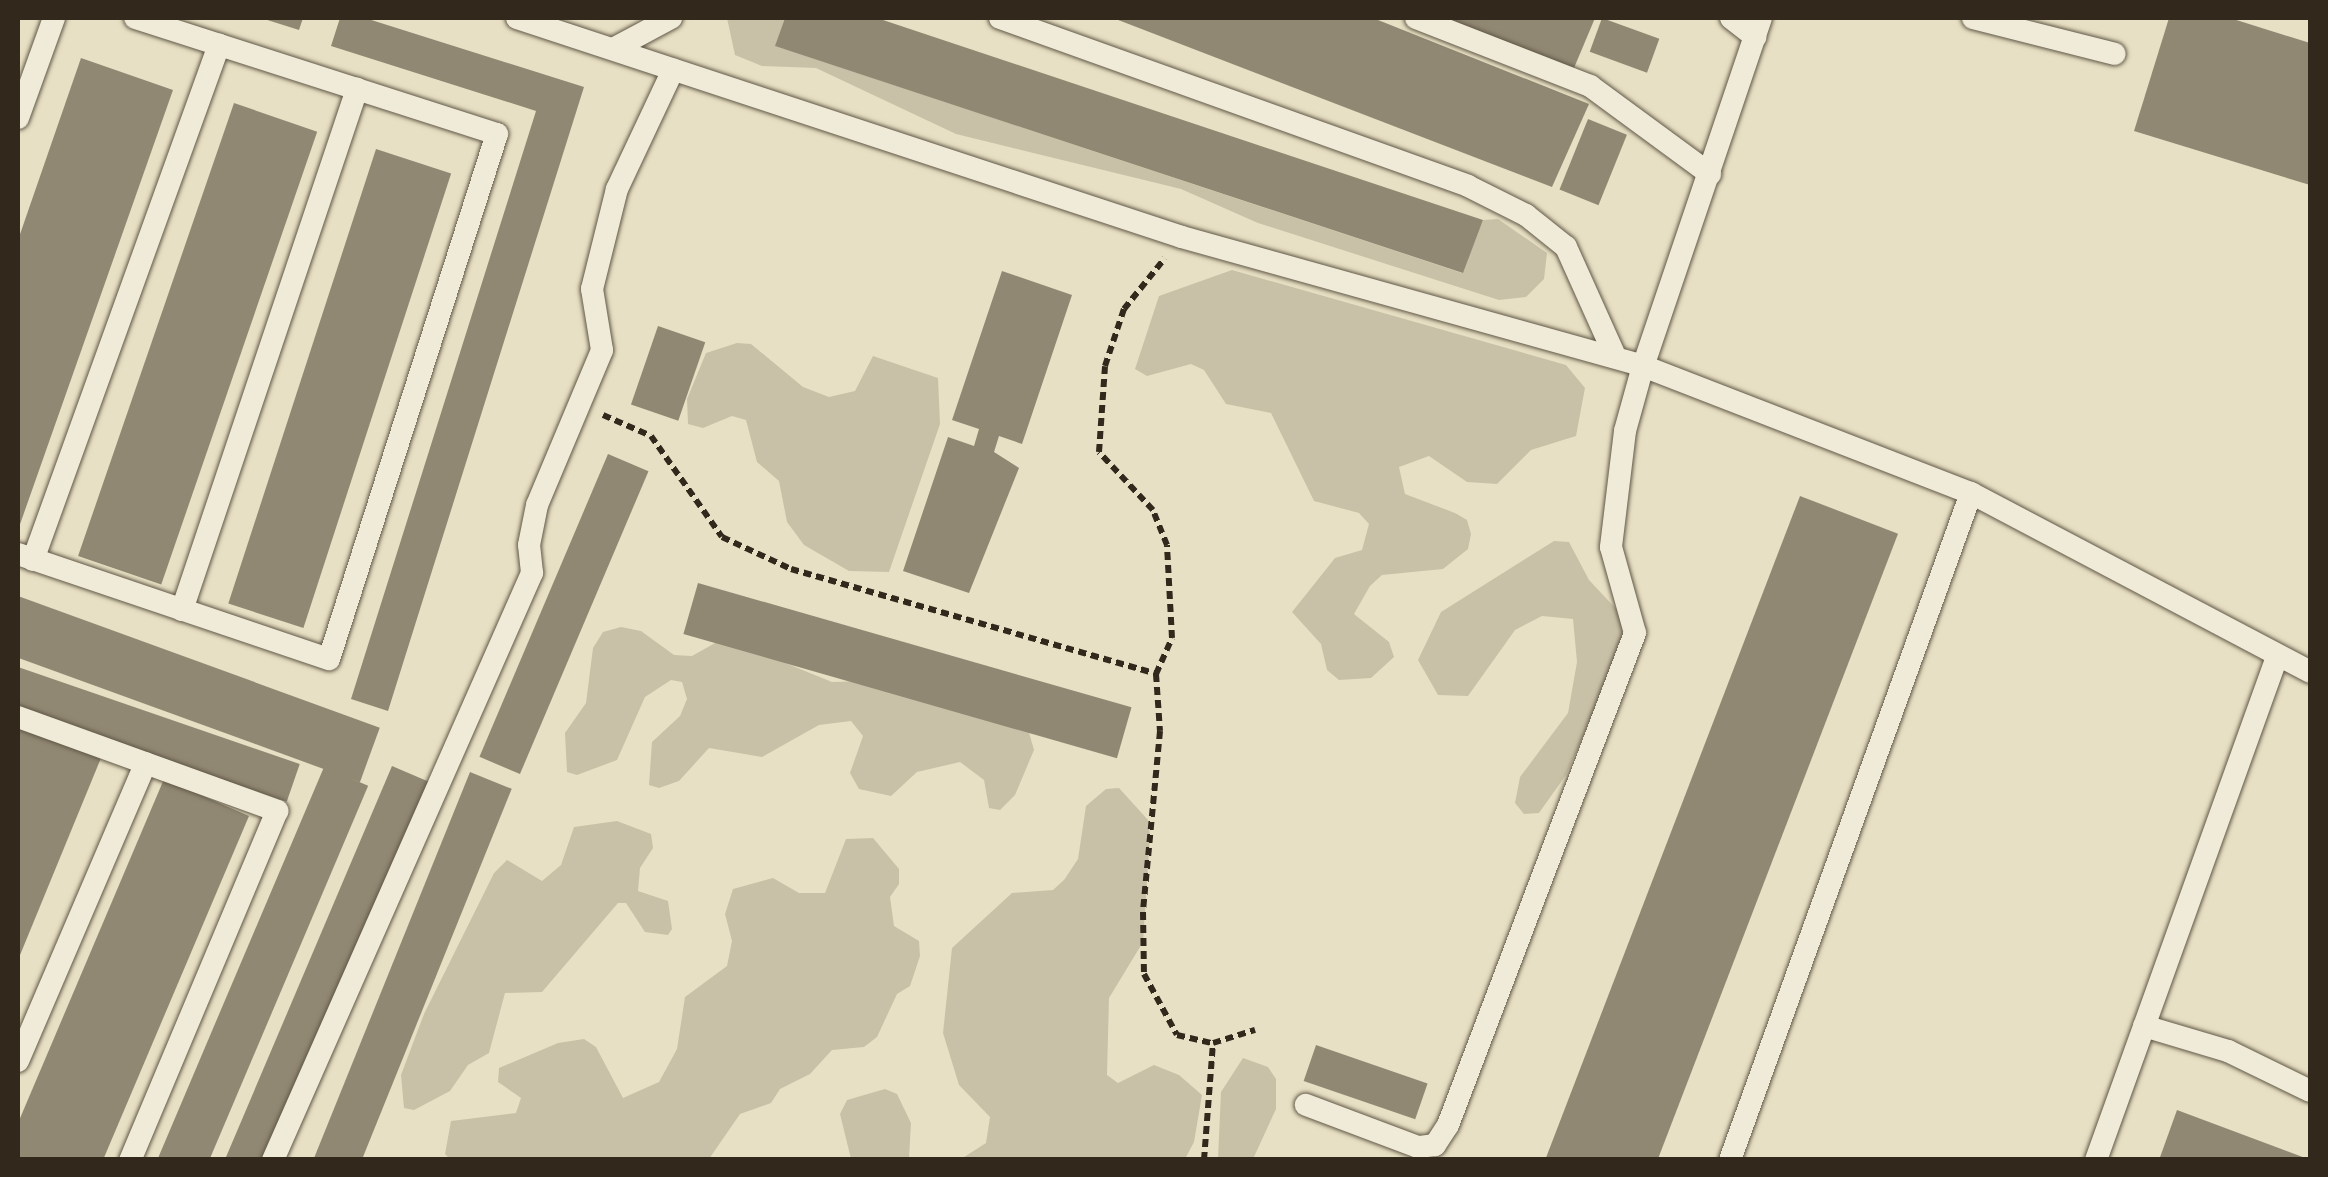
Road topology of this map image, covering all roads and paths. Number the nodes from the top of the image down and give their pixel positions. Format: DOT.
graph roads {
  1 [pos="54,18"];
  2 [pos="134,18"];
  3 [pos="517,18"];
  4 [pos="671,18"];
  5 [pos="1000,18"];
  6 [pos="1416,18"];
  7 [pos="1731,18"];
  8 [pos="1973,18"];
  9 [pos="1758,27"];
  10 [pos="219,45"];
  11 [pos="613,49"];
  12 [pos="2115,54"];
  13 [pos="673,70"];
  14 [pos="357,89"];
  15 [pos="18,118"];
  16 [pos="1710,174"];
  17 [pos="1182,237"];
  18 [pos="1615,356"];
  19 [pos="1643,366"];
  20 [pos="579,404"];
  21 [pos="1970,493"];
  22 [pos="25,557"];
  23 [pos="182,610"];
  24 [pos="2278,657"];
  25 [pos="2310,672"];
  26 [pos="1156,674"];
  27 [pos="18,717"];
  28 [pos="146,763"];
  29 [pos="2144,1026"];
  30 [pos="1255,1030"];
  31 [pos="1213,1043"];
  32 [pos="18,1060"];
  33 [pos="2310,1091"];
  34 [pos="1306,1105"];
  35 [pos="1416,1153"];
  36 [pos="130,1160"];
  37 [pos="274,1160"];
  38 [pos="1204,1160"];
  39 [pos="1730,1160"];
  40 [pos="2096,1160"];
  1 -- 15 [label="lane"];
  2 -- 10 [label="lane"];
  3 -- 11 [label="lane"];
  4 -- 11 [label="lane"];
  5 -- 18 [label="lane"];
  6 -- 16 [label="lane"];
  7 -- 9 [label="lane"];
  8 -- 12 [label="lane"];
  9 -- 16 [label="lane"];
  10 -- 14 [label="lane"];
  10 -- 22 [label="lane"];
  11 -- 13 [label="lane"];
  13 -- 17 [label="lane"];
  13 -- 20 [label="lane"];
  14 -- 23 [label="lane"];
  14 -- 23 [label="lane"];
  16 -- 19 [label="lane"];
  17 -- 18 [label="lane"];
  17 -- 26 [label="path"];
  18 -- 19 [label="lane"];
  19 -- 21 [label="lane"];
  19 -- 35 [label="lane"];
  20 -- 26 [label="path"];
  20 -- 37 [label="lane"];
  21 -- 24 [label="lane"];
  21 -- 39 [label="lane"];
  22 -- 23 [label="lane"];
  24 -- 25 [label="lane"];
  24 -- 29 [label="lane"];
  26 -- 31 [label="path"];
  27 -- 28 [label="lane"];
  28 -- 32 [label="lane"];
  28 -- 36 [label="lane"];
  29 -- 33 [label="lane"];
  29 -- 40 [label="lane"];
  30 -- 31 [label="path"];
  31 -- 38 [label="path"];
  34 -- 35 [label="lane"];
}
